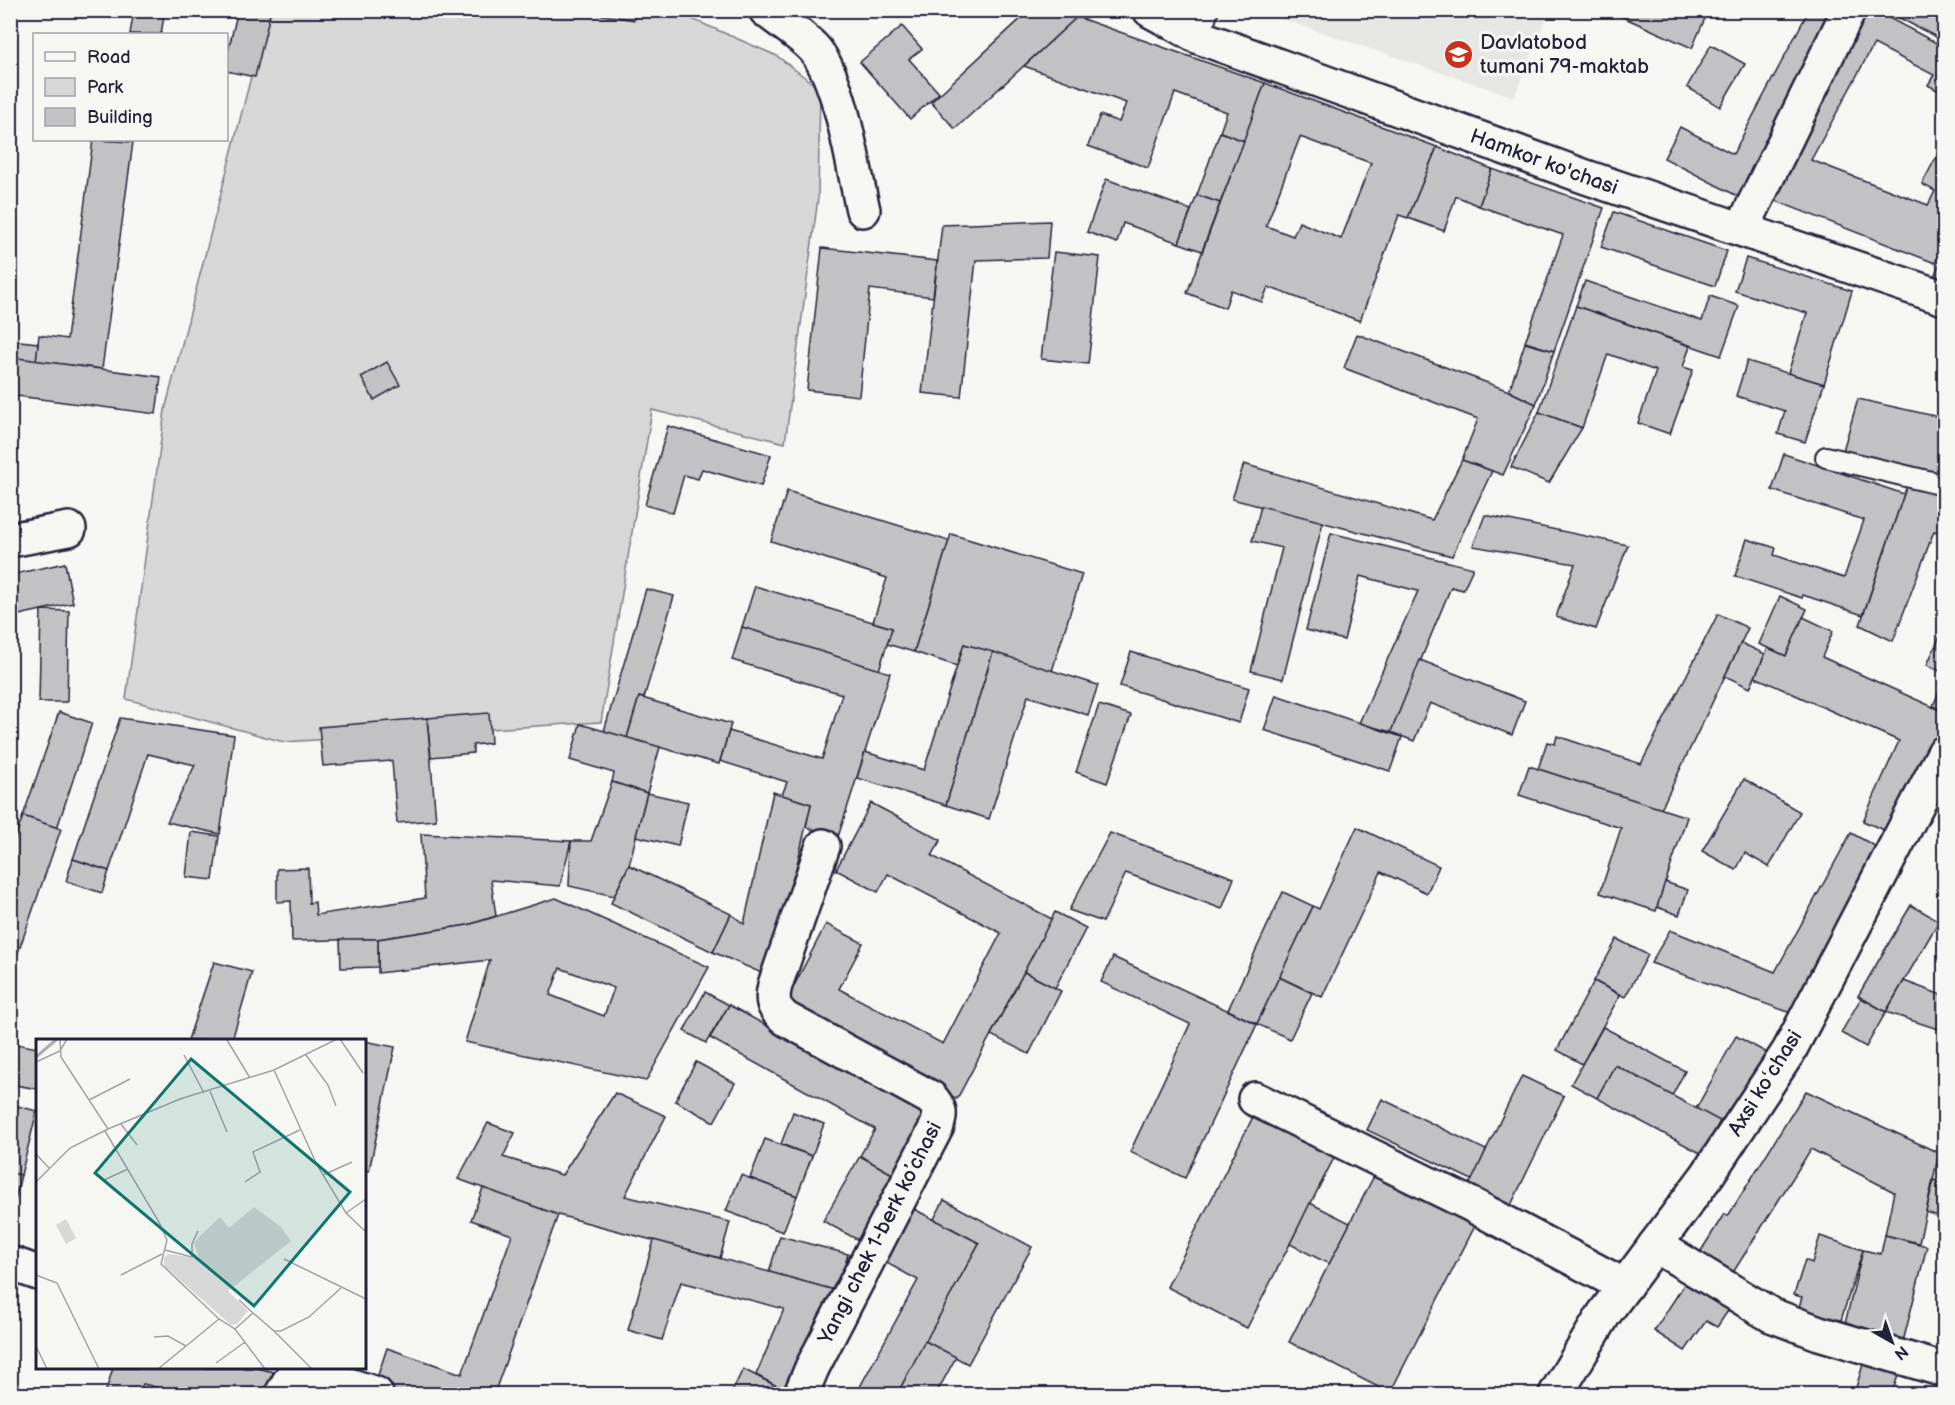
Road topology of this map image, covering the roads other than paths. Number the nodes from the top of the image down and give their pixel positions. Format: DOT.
graph roads {
  1 [pos="766,10"];
  2 [pos="1150,10"];
  3 [pos="1849,10"];
  4 [pos="1204,24"];
  5 [pos="863,210"];
  6 [pos="1742,229"];
  7 [pos="1944,298"];
  8 [pos="1826,457"];
  9 [pos="1944,485"];
  10 [pos="69,529"];
  11 [pos="10,540"];
  12 [pos="1942,761"];
  13 [pos="823,846"];
  14 [pos="1255,1099"];
  15 [pos="1655,1245"];
  16 [pos="10,1263"];
  17 [pos="36,1272"];
  18 [pos="1625,1286"];
  19 [pos="296,1369"];
  20 [pos="300,1369"];
  21 [pos="1944,1370"];
  22 [pos="282,1395"];
  23 [pos="376,1395"];
  24 [pos="801,1395"];
  25 [pos="1556,1395"];
  1 -- 5 [label="street"];
  2 -- 4 [label="street, Hamkor ko'chasi"];
  3 -- 6 [label="street"];
  4 -- 6 [label="street, Hamkor ko'chasi"];
  6 -- 7 [label="street, Hamkor ko'chasi"];
  8 -- 9 [label="lane"];
  10 -- 11 [label="street"];
  12 -- 15 [label="street, Axsi koʻchasi"];
  13 -- 24 [label="street, Yangi chek 1-berk koʼchasi"];
  14 -- 18 [label="street"];
  15 -- 18 [label="street, Axsi koʻchasi"];
  15 -- 21 [label="street"];
  16 -- 17 [label="street"];
  18 -- 25 [label="street, Axsi koʻchasi"];
  19 -- 22 [label="street"];
  20 -- 23 [label="street"];
}
